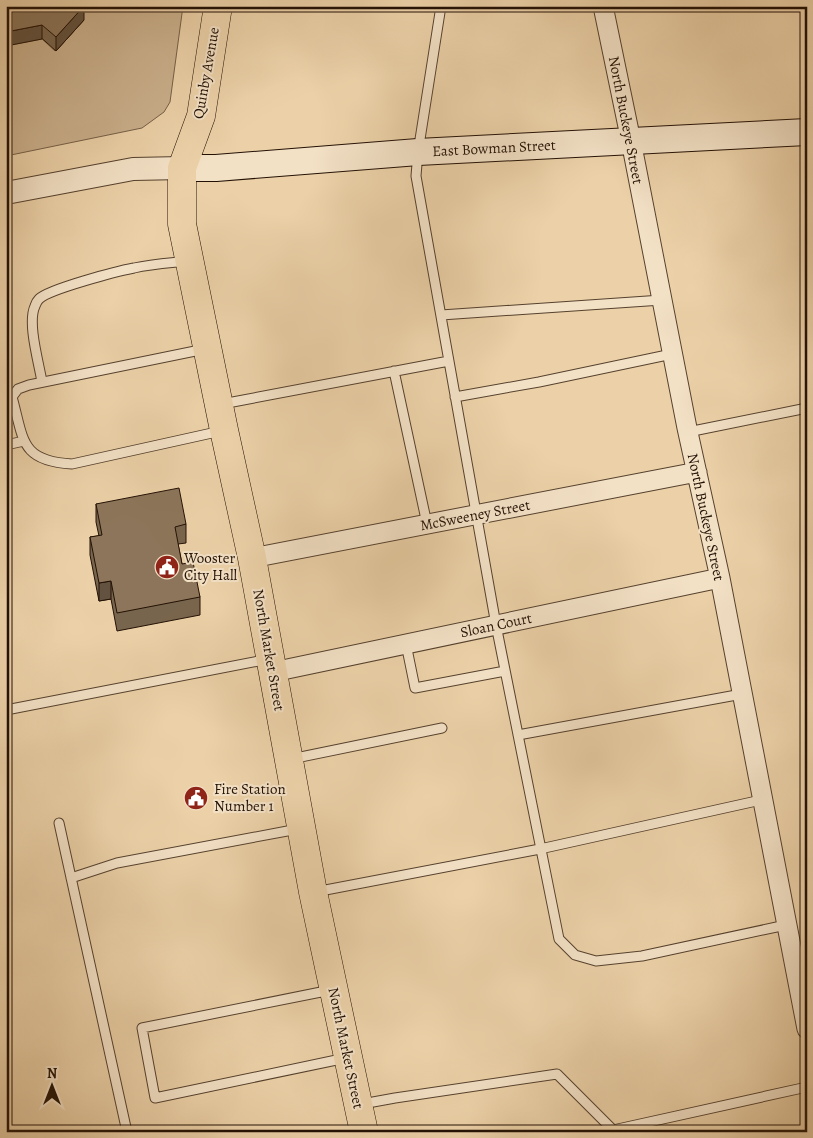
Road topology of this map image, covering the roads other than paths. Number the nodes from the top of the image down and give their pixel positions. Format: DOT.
graph roads {
  1 [pos="218,6"];
  2 [pos="441,6"];
  3 [pos="603,6"];
  4 [pos="629,129"];
  5 [pos="807,132"];
  6 [pos="418,152"];
  7 [pos="182,168"];
  8 [pos="6,192"];
  9 [pos="190,261"];
  10 [pos="662,300"];
  11 [pos="441,315"];
  12 [pos="208,349"];
  13 [pos="672,354"];
  14 [pos="449,361"];
  15 [pos="394,371"];
  16 [pos="42,382"];
  17 [pos="455,397"];
  18 [pos="9,398"];
  19 [pos="807,408"];
  20 [pos="222,417"];
  21 [pos="688,432"];
  22 [pos="24,441"];
  23 [pos="6,445"];
  24 [pos="697,472"];
  25 [pos="476,514"];
  26 [pos="427,524"];
  27 [pos="252,558"];
  28 [pos="720,578"];
  29 [pos="496,625"];
  30 [pos="406,644"];
  31 [pos="272,666"];
  32 [pos="505,671"];
  33 [pos="742,694"];
  34 [pos="6,710"];
  35 [pos="442,728"];
  36 [pos="518,735"];
  37 [pos="289,760"];
  38 [pos="761,800"];
  39 [pos="59,824"];
  40 [pos="301,829"];
  41 [pos="540,849"];
  42 [pos="71,878"];
  43 [pos="312,892"];
  44 [pos="786,925"];
  45 [pos="333,990"];
  46 [pos="807,1029"];
  47 [pos="348,1058"];
  48 [pos="807,1087"];
  49 [pos="358,1105"];
  50 [pos="643,1128"];
  51 [pos="127,1132"];
  52 [pos="364,1132"];
  1 -- 7 [label="main road, Quinby Avenue"];
  2 -- 6 [label="lane"];
  3 -- 4 [label="street, North Buckeye Street"];
  4 -- 5 [label="main road, East Bowman Street"];
  4 -- 6 [label="main road, East Bowman Street"];
  4 -- 10 [label="street, North Buckeye Street"];
  6 -- 7 [label="main road, East Bowman Street"];
  6 -- 11 [label="lane"];
  7 -- 8 [label="street"];
  7 -- 9 [label="main road, North Market Street"];
  9 -- 12 [label="main road, North Market Street"];
  9 -- 16 [label="lane"];
  10 -- 11 [label="lane"];
  10 -- 13 [label="street, North Buckeye Street"];
  11 -- 14 [label="lane"];
  12 -- 16 [label="lane"];
  12 -- 20 [label="main road, North Market Street"];
  13 -- 17 [label="lane"];
  13 -- 21 [label="street, North Buckeye Street"];
  14 -- 15 [label="lane"];
  14 -- 17 [label="lane"];
  15 -- 20 [label="lane"];
  15 -- 26 [label="lane"];
  16 -- 18 [label="lane"];
  17 -- 25 [label="lane"];
  18 -- 22 [label="lane"];
  19 -- 21 [label="lane"];
  20 -- 22 [label="lane"];
  20 -- 27 [label="main road, North Market Street"];
  21 -- 24 [label="street, North Buckeye Street"];
  22 -- 23 [label="lane"];
  24 -- 25 [label="street, McSweeney Street"];
  24 -- 28 [label="street, North Buckeye Street"];
  25 -- 26 [label="street, McSweeney Street"];
  25 -- 29 [label="lane"];
  26 -- 27 [label="street, McSweeney Street"];
  27 -- 31 [label="main road, North Market Street"];
  28 -- 29 [label="street, Sloan Court"];
  28 -- 33 [label="street, North Buckeye Street"];
  29 -- 30 [label="street, Sloan Court"];
  29 -- 32 [label="lane"];
  30 -- 31 [label="street, Sloan Court"];
  30 -- 32 [label="lane"];
  31 -- 34 [label="lane"];
  31 -- 37 [label="main road, North Market Street"];
  32 -- 36 [label="lane"];
  33 -- 36 [label="lane"];
  33 -- 38 [label="street, North Buckeye Street"];
  35 -- 37 [label="lane"];
  36 -- 41 [label="lane"];
  37 -- 40 [label="main road, North Market Street"];
  38 -- 41 [label="lane"];
  38 -- 44 [label="street, North Buckeye Street"];
  39 -- 42 [label="lane"];
  40 -- 42 [label="lane"];
  40 -- 43 [label="main road, North Market Street"];
  41 -- 43 [label="lane"];
  41 -- 44 [label="lane"];
  42 -- 51 [label="lane"];
  43 -- 45 [label="main road, North Market Street"];
  44 -- 46 [label="street, North Buckeye Street"];
  45 -- 47 [label="main road, North Market Street"];
  45 -- 47 [label="lane"];
  47 -- 49 [label="main road, North Market Street"];
  48 -- 50 [label="lane"];
  49 -- 50 [label="lane"];
  49 -- 52 [label="main road, North Market Street"];
}
